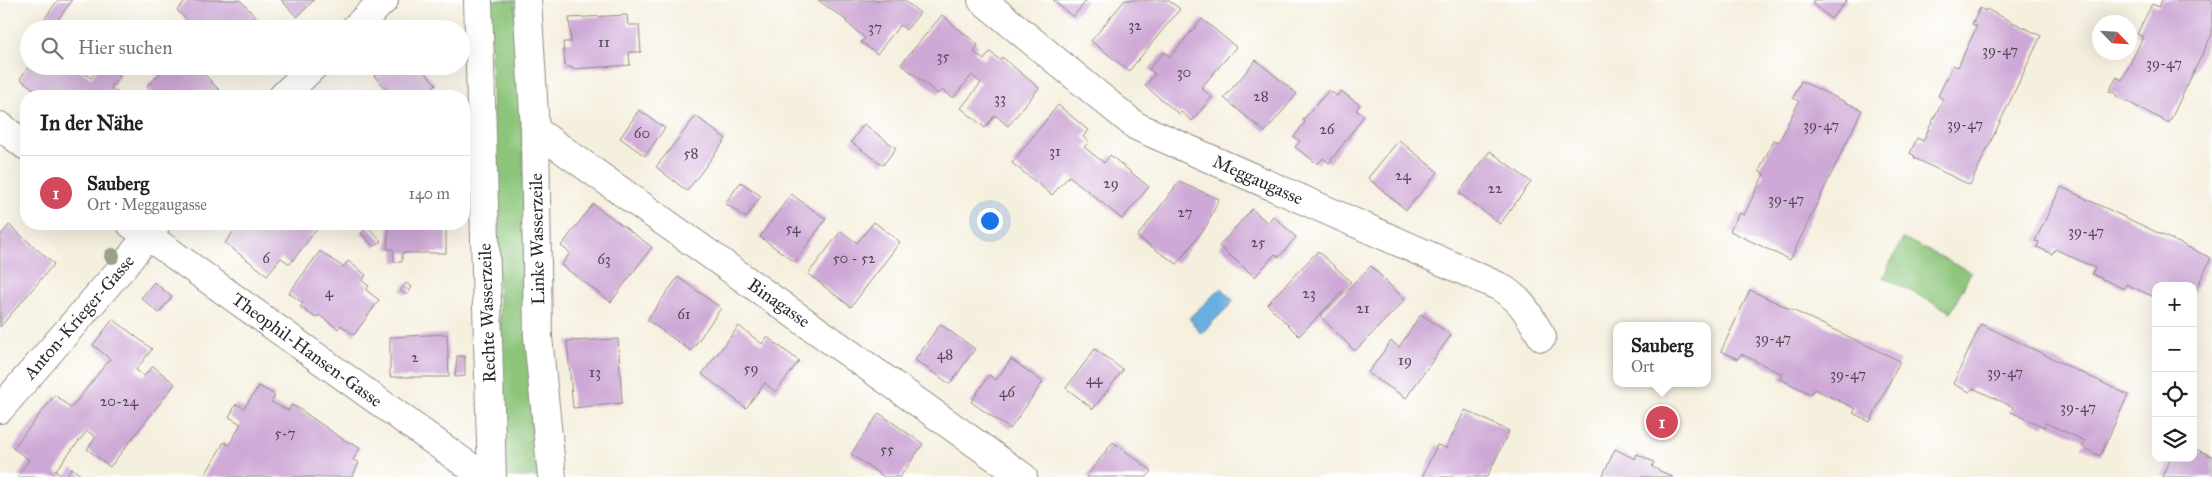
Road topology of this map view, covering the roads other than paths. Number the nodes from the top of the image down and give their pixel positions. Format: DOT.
graph roads {
  1 [pos="384,0"];
  2 [pos="478,0"];
  3 [pos="527,0"];
  4 [pos="982,0"];
  5 [pos="363,20"];
  6 [pos="305,75"];
  7 [pos="289,90"];
  8 [pos="0,126"];
  9 [pos="535,130"];
  10 [pos="20,141"];
  11 [pos="144,230"];
  12 [pos="148,230"];
  13 [pos="1542,338"];
  14 [pos="0,409"];
  15 [pos="484,477"];
  16 [pos="492,477"];
  17 [pos="552,477"];
  18 [pos="1022,477"];
  1 -- 5 [label="street"];
  2 -- 16 [label="street, Rechte Wasserzeile"];
  3 -- 9 [label="street, Linke Wasserzeile"];
  4 -- 13 [label="street, Meggaugasse"];
  6 -- 7 [label="street"];
  8 -- 10 [label="street"];
  9 -- 17 [label="street, Linke Wasserzeile"];
  9 -- 18 [label="street, Binagasse"];
  11 -- 14 [label="street, Anton-Krieger-Gasse"];
  12 -- 15 [label="street, Theophil-Hansen-Gasse"];
}
